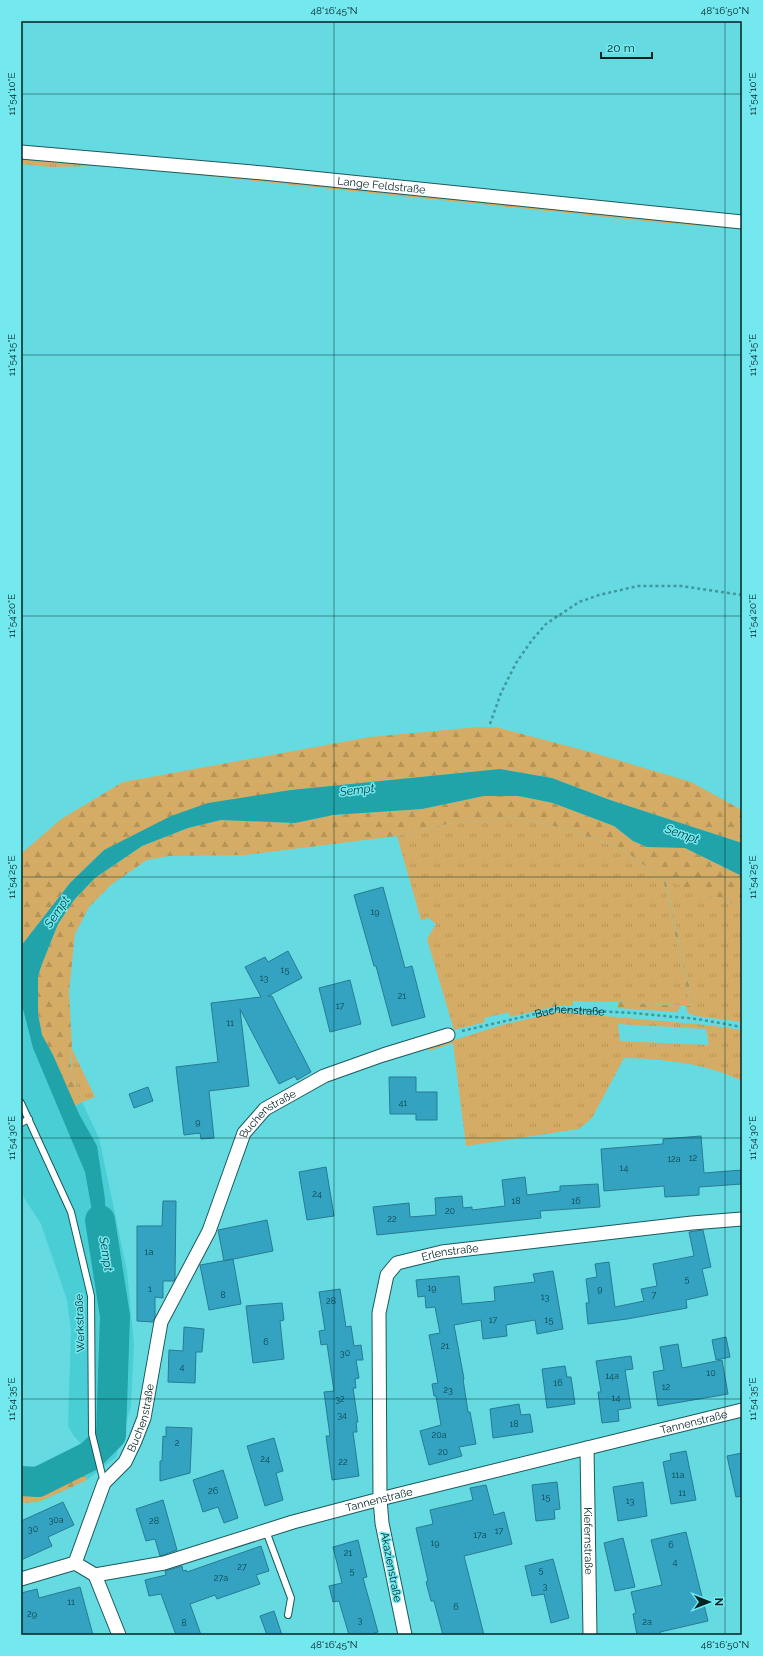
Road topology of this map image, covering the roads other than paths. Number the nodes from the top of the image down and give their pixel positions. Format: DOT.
graph roads {
  1 [pos="21,152"];
  2 [pos="742,222"];
  3 [pos="448,1035"];
  4 [pos="21,1103"];
  5 [pos="29,1119"];
  6 [pos="21,1123"];
  7 [pos="742,1219"];
  8 [pos="742,1410"];
  9 [pos="587,1448"];
  10 [pos="104,1483"];
  11 [pos="380,1499"];
  12 [pos="266,1530"];
  13 [pos="75,1563"];
  14 [pos="95,1575"];
  15 [pos="21,1579"];
  16 [pos="288,1614"];
  17 [pos="119,1635"];
  18 [pos="405,1635"];
  19 [pos="590,1635"];
  1 -- 2 [label="street, Lange Feldstraße"];
  3 -- 10 [label="street, Buchenstraße"];
  4 -- 5 [label="lane, Werkstraße"];
  5 -- 6 [label="lane"];
  5 -- 10 [label="lane, Werkstraße"];
  7 -- 11 [label="street, Erlenstraße"];
  8 -- 9 [label="street, Tannenstraße"];
  9 -- 11 [label="street, Tannenstraße"];
  9 -- 19 [label="street, Kiefernstraße"];
  10 -- 13 [label="street, Buchenstraße"];
  11 -- 12 [label="street, Tannenstraße"];
  11 -- 18 [label="street, Akazienstraße"];
  12 -- 14 [label="street, Tannenstraße"];
  12 -- 16 [label="lane"];
  13 -- 14 [label="street"];
  13 -- 15 [label="street"];
  14 -- 17 [label="street"];
}
